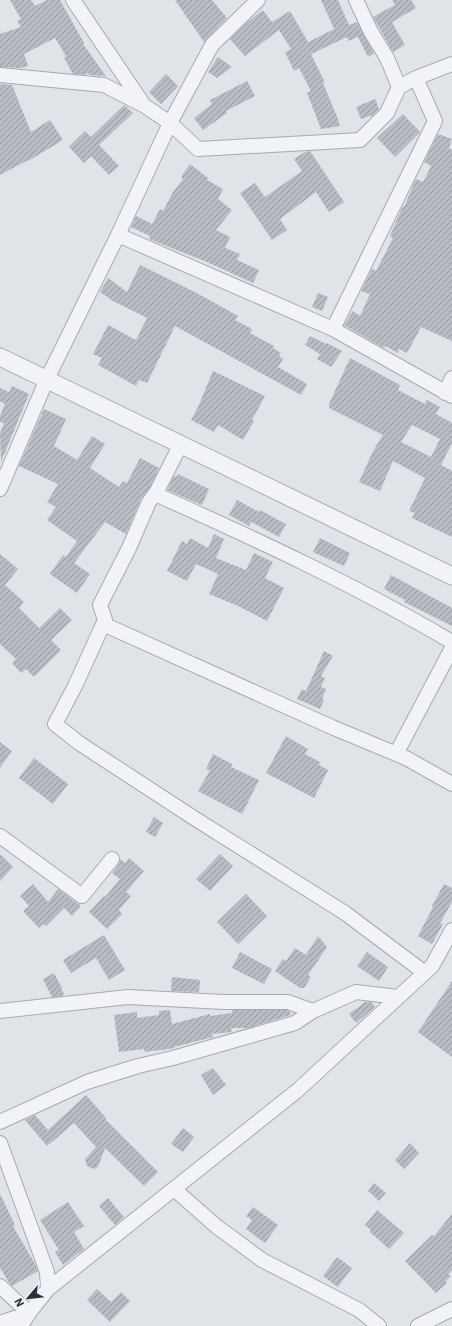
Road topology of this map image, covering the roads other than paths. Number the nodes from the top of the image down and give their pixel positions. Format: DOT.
graph roads {
  1 [pos="73,0"];
  2 [pos="258,0"];
  3 [pos="356,0"];
  4 [pos="452,64"];
  5 [pos="0,75"];
  6 [pos="416,78"];
  7 [pos="399,88"];
  8 [pos="145,106"];
  9 [pos="170,124"];
  10 [pos="118,235"];
  11 [pos="333,329"];
  12 [pos="0,357"];
  13 [pos="452,378"];
  14 [pos="47,379"];
  15 [pos="448,395"];
  16 [pos="181,444"];
  17 [pos="0,489"];
  18 [pos="155,494"];
  19 [pos="452,576"];
  20 [pos="103,624"];
  21 [pos="452,642"];
  22 [pos="452,648"];
  23 [pos="396,754"];
  24 [pos="452,784"];
  25 [pos="0,836"];
  26 [pos="112,859"];
  27 [pos="452,930"];
  28 [pos="425,972"];
  29 [pos="398,997"];
  30 [pos="0,1010"];
  31 [pos="313,1010"];
  32 [pos="0,1122"];
  33 [pos="0,1144"];
  34 [pos="174,1189"];
  35 [pos="0,1286"];
  36 [pos="48,1290"];
  37 [pos="452,1308"];
  38 [pos="29,1313"];
  39 [pos="0,1322"];
  40 [pos="21,1326"];
  41 [pos="379,1326"];
  42 [pos="418,1326"];
  1 -- 8 [label="street"];
  2 -- 9 [label="street"];
  3 -- 7 [label="street"];
  4 -- 6 [label="street"];
  5 -- 8 [label="street"];
  6 -- 7 [label="street"];
  6 -- 11 [label="street"];
  7 -- 9 [label="street"];
  8 -- 9 [label="street"];
  9 -- 10 [label="street"];
  10 -- 11 [label="street"];
  10 -- 14 [label="street"];
  11 -- 15 [label="street"];
  12 -- 14 [label="street"];
  13 -- 15 [label="street"];
  14 -- 16 [label="street"];
  14 -- 17 [label="street"];
  16 -- 18 [label="street"];
  16 -- 19 [label="street"];
  18 -- 20 [label="street"];
  18 -- 21 [label="street"];
  20 -- 23 [label="street"];
  20 -- 28 [label="street"];
  22 -- 23 [label="street"];
  23 -- 24 [label="street"];
  25 -- 26 [label="street"];
  27 -- 28 [label="street"];
  28 -- 29 [label="street"];
  29 -- 31 [label="street"];
  29 -- 34 [label="street"];
  30 -- 31 [label="street"];
  31 -- 32 [label="street"];
  33 -- 36 [label="street"];
  34 -- 36 [label="street"];
  34 -- 41 [label="street"];
  35 -- 38 [label="street"];
  36 -- 38 [label="street"];
  37 -- 42 [label="street"];
  38 -- 39 [label="street"];
  38 -- 40 [label="street"];
}
